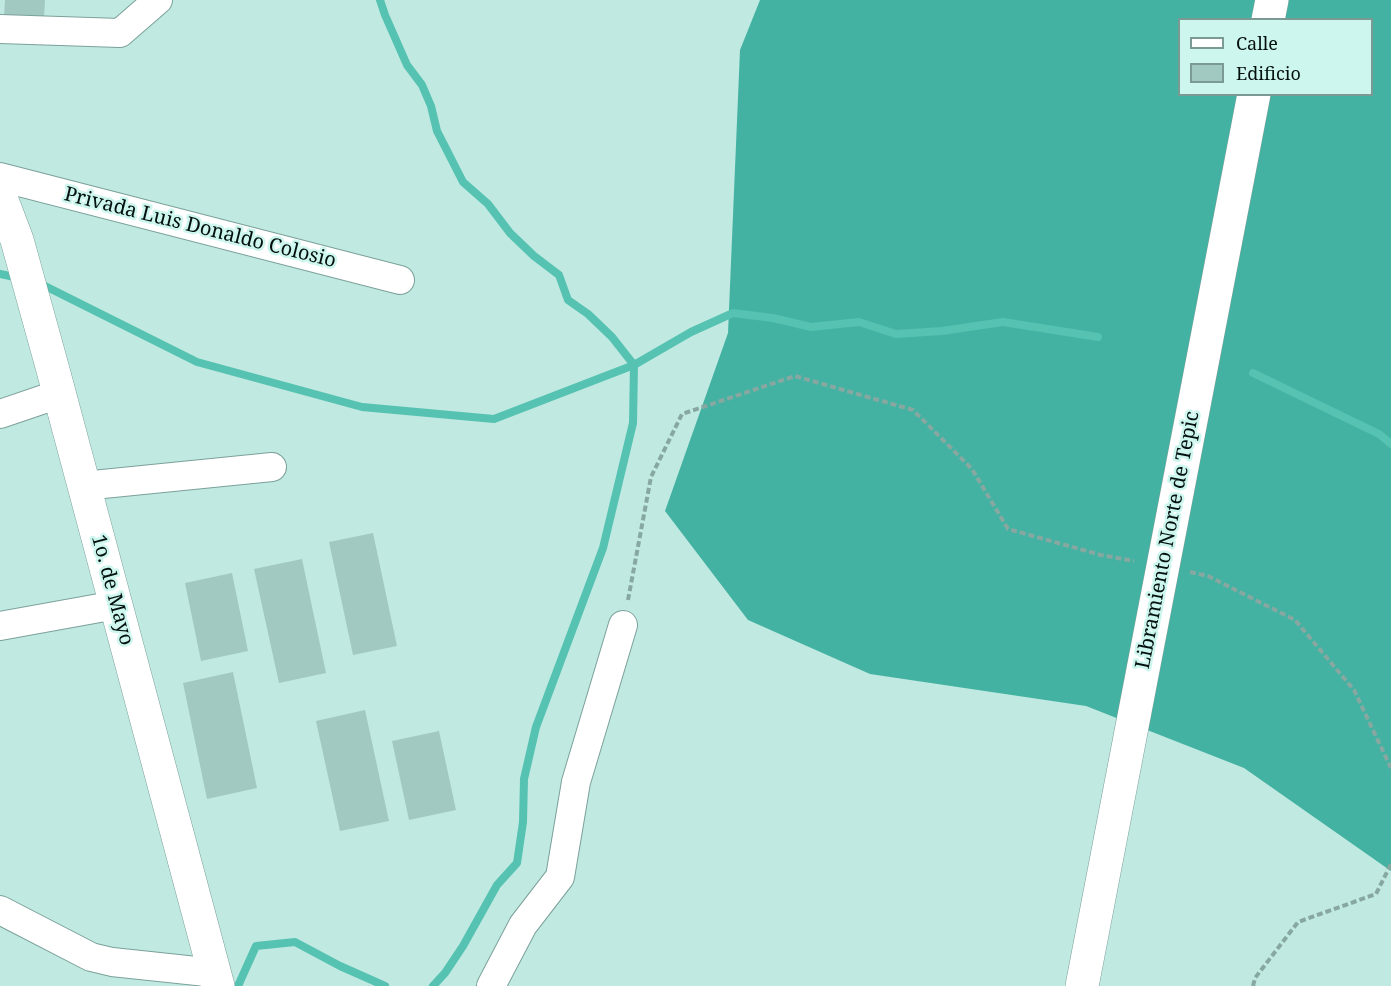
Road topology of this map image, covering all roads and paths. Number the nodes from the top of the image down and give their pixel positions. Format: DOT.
graph roads {
  1 [pos="158,0"];
  2 [pos="1272,0"];
  3 [pos="1268,18"];
  4 [pos="0,29"];
  5 [pos="1254,96"];
  6 [pos="0,193"];
  7 [pos="400,280"];
  8 [pos="56,382"];
  9 [pos="0,414"];
  10 [pos="272,467"];
  11 [pos="83,486"];
  12 [pos="1142,563"];
  13 [pos="1184,571"];
  14 [pos="116,605"];
  15 [pos="624,625"];
  16 [pos="0,626"];
  17 [pos="1391,768"];
  18 [pos="1391,864"];
  19 [pos="6,917"];
  20 [pos="217,979"];
  21 [pos="491,986"];
  22 [pos="1082,986"];
  23 [pos="1253,986"];
  1 -- 4 [label="street"];
  2 -- 3 [label="main road"];
  5 -- 22 [label="main road, Libramiento Norte de Tepic"];
  6 -- 7 [label="street, Privada Luis Donaldo Colosio"];
  6 -- 8 [label="main road, 1o. de Mayo"];
  8 -- 9 [label="street"];
  8 -- 11 [label="main road, 1o. de Mayo"];
  10 -- 11 [label="street"];
  11 -- 14 [label="main road, 1o. de Mayo"];
  12 -- 15 [label="path"];
  13 -- 17 [label="path"];
  14 -- 16 [label="street"];
  14 -- 20 [label="main road, 1o. de Mayo"];
  15 -- 21 [label="street"];
  18 -- 23 [label="path"];
  19 -- 20 [label="street"];
}
